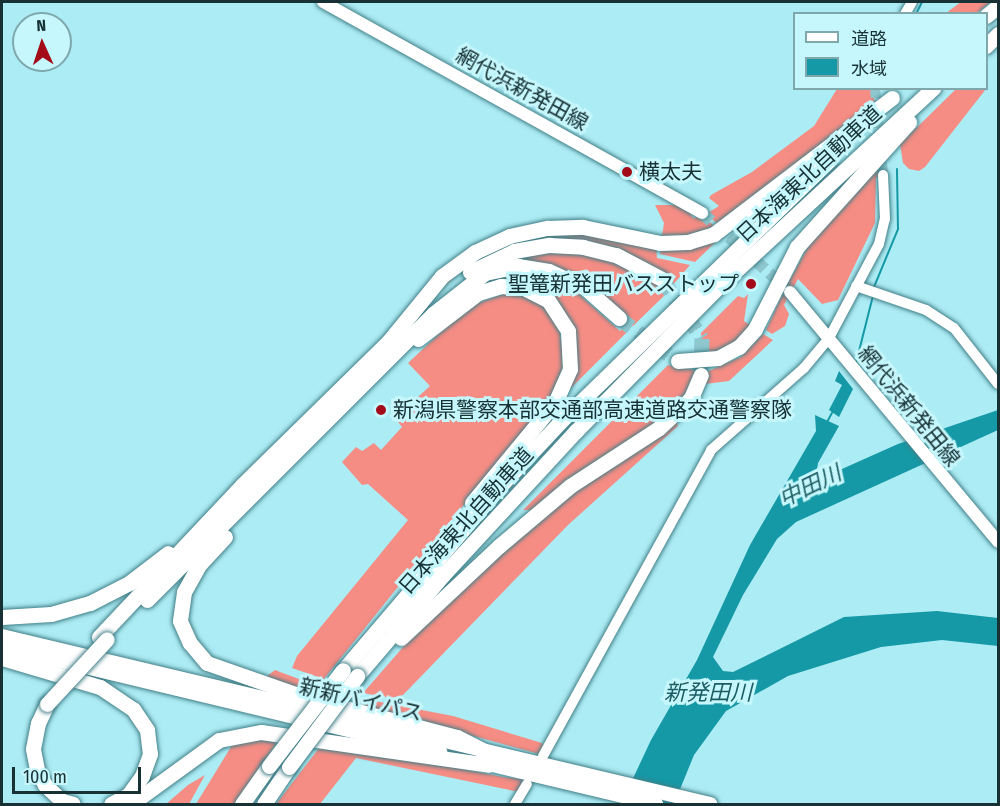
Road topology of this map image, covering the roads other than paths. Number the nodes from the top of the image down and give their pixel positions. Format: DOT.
graph roads {
  1 [pos="323,2"];
  2 [pos="999,32"];
  3 [pos="988,43"];
  4 [pos="931,90"];
  5 [pos="942,90"];
  6 [pos="898,93"];
  7 [pos="883,175"];
  8 [pos="702,213"];
  9 [pos="662,279"];
  10 [pos="856,286"];
  11 [pos="790,292"];
  12 [pos="619,318"];
  13 [pos="829,338"];
  14 [pos="392,348"];
  15 [pos="678,361"];
  16 [pos="701,375"];
  17 [pos="999,384"];
  18 [pos="250,488"];
  19 [pos="999,542"];
  20 [pos="2,617"];
  21 [pos="2,636"];
  22 [pos="366,641"];
  23 [pos="2,647"];
  24 [pos="2,658"];
  25 [pos="354,674"];
  26 [pos="44,703"];
  27 [pos="483,750"];
  28 [pos="543,756"];
  29 [pos="489,765"];
  30 [pos="526,784"];
  31 [pos="611,787"];
  32 [pos="54,804"];
  33 [pos="73,804"];
  34 [pos="111,804"];
  35 [pos="132,804"];
  36 [pos="242,804"];
  37 [pos="264,804"];
  38 [pos="515,804"];
  39 [pos="656,804"];
  40 [pos="710,804"];
  1 -- 8 [label="main road, 網代浜新発田線"];
  2 -- 3 [label="highway"];
  4 -- 25 [label="highway, 日本海東北自動車道"];
  5 -- 15 [label="highway"];
  6 -- 14 [label="highway"];
  6 -- 22 [label="highway, 日本海東北自動車道"];
  7 -- 10 [label="street"];
  9 -- 14 [label="highway"];
  10 -- 13 [label="street"];
  10 -- 17 [label="street"];
  11 -- 13 [label="main road, 網代浜新発田線"];
  12 -- 14 [label="highway"];
  13 -- 19 [label="main road, 網代浜新発田線"];
  13 -- 28 [label="street"];
  14 -- 18 [label="highway"];
  14 -- 22 [label="highway"];
  16 -- 25 [label="highway"];
  18 -- 20 [label="highway"];
  18 -- 26 [label="highway, bridge"];
  18 -- 27 [label="highway"];
  21 -- 27 [label="highway, 新新バイパス"];
  22 -- 25 [label="highway, 日本海東北自動車道"];
  23 -- 29 [label="highway, 新新バイパス"];
  24 -- 34 [label="highway"];
  25 -- 36 [label="highway, 日本海東北自動車道, bridge"];
  25 -- 37 [label="highway, 日本海東北自動車道, bridge"];
  26 -- 32 [label="highway"];
  26 -- 33 [label="highway"];
  27 -- 31 [label="highway, 新新バイパス"];
  29 -- 31 [label="highway, 新新バイパス"];
  29 -- 35 [label="highway"];
  30 -- 38 [label="street"];
  31 -- 39 [label="highway, 新新バイパス"];
  31 -- 40 [label="highway, 新新バイパス"];
}
